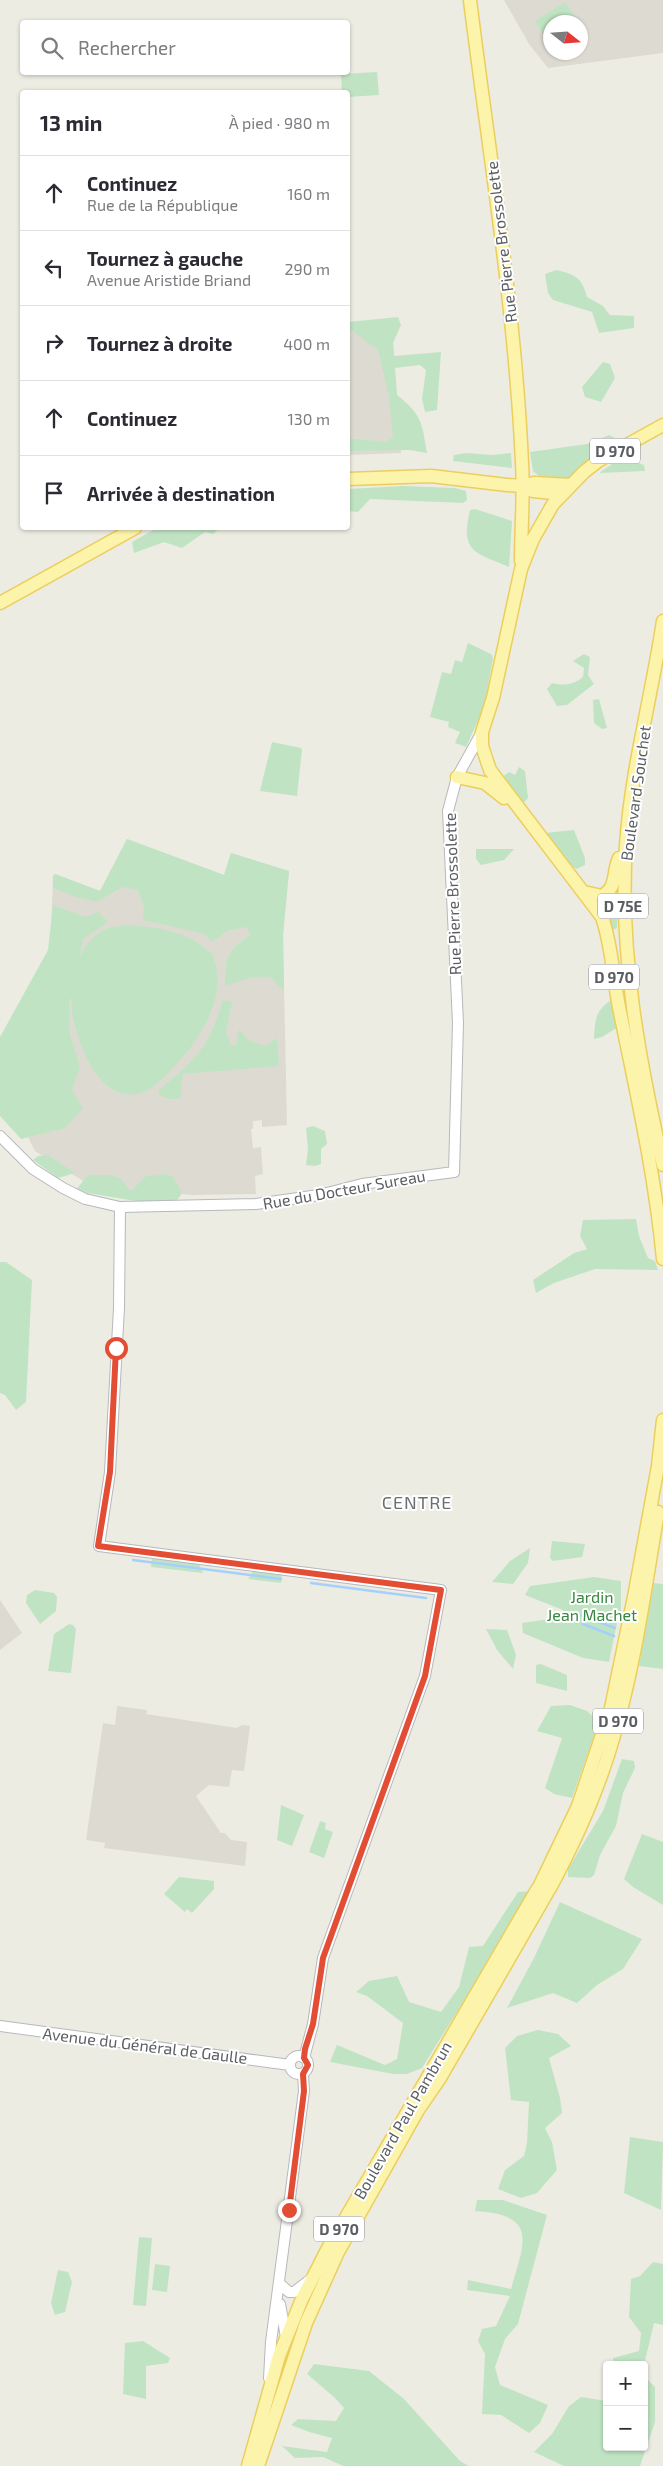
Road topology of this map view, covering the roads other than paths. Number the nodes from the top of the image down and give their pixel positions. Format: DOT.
graph roads {
  1 [pos="470,0"];
  2 [pos="663,425"];
  3 [pos="350,478"];
  4 [pos="522,486"];
  5 [pos="566,489"];
  6 [pos="131,530"];
  7 [pos="521,569"];
  8 [pos="0,604"];
  9 [pos="663,621"];
  10 [pos="482,732"];
  11 [pos="457,777"];
  12 [pos="523,816"];
  13 [pos="626,846"];
  14 [pos="584,892"];
  15 [pos="626,966"];
  16 [pos="0,1136"];
  17 [pos="663,1165"];
  18 [pos="454,1172"];
  19 [pos="120,1207"];
  20 [pos="663,1259"];
  21 [pos="663,1420"];
  22 [pos="663,1482"];
  23 [pos="616,1709"];
  24 [pos="0,2026"];
  25 [pos="304,2058"];
  26 [pos="290,2065"];
  27 [pos="303,2074"];
  28 [pos="430,2082"];
  29 [pos="314,2276"];
  30 [pos="280,2284"];
  31 [pos="279,2296"];
  32 [pos="286,2337"];
  33 [pos="298,2348"];
  34 [pos="269,2387"];
  35 [pos="248,2466"];
  36 [pos="258,2466"];
  1 -- 4 [label="main road, Rue Pierre Brossolette"];
  2 -- 5 [label="main road, D 970"];
  3 -- 4 [label="main road"];
  4 -- 5 [label="main road"];
  4 -- 7 [label="main road, Rue Pierre Brossolette"];
  5 -- 7 [label="main road, D 970"];
  6 -- 8 [label="main road"];
  7 -- 10 [label="main road, Rue Pierre Brossolette / D 970"];
  9 -- 13 [label="main road, Boulevard Souchet / D 75E"];
  10 -- 11 [label="street, Rue Pierre Brossolette"];
  10 -- 12 [label="main road, D 970"];
  11 -- 12 [label="main road"];
  11 -- 18 [label="street, Rue Pierre Brossolette"];
  12 -- 14 [label="main road, D 970"];
  13 -- 14 [label="main road"];
  13 -- 15 [label="main road, Boulevard Souchet / D 75E"];
  14 -- 20 [label="main road, D 970"];
  15 -- 17 [label="main road, D 970"];
  16 -- 19 [label="street, Rue du Docteur Sureau"];
  18 -- 19 [label="street, Rue du Docteur Sureau"];
  19 -- 25 [label="street"];
  21 -- 23 [label="main road"];
  22 -- 23 [label="main road, Boulevard Paul Pambrun / D 970"];
  23 -- 28 [label="main road, Boulevard Paul Pambrun / D 970"];
  24 -- 26 [label="street, Avenue du Général de Gaulle"];
  25 -- 26 [label="street"];
  25 -- 27 [label="street"];
  26 -- 27 [label="street"];
  27 -- 30 [label="street"];
  28 -- 29 [label="main road, Boulevard Paul Pambrun / D 970"];
  28 -- 33 [label="main road, Boulevard Paul Pambrun / D 970"];
  29 -- 30 [label="street"];
  29 -- 32 [label="main road, Boulevard Paul Pambrun / D 970"];
  30 -- 31 [label="street"];
  31 -- 32 [label="street"];
  31 -- 34 [label="street"];
  32 -- 33 [label="main road"];
  32 -- 34 [label="main road, Boulevard Paul Pambrun / D 970"];
  33 -- 36 [label="main road, D 970"];
  34 -- 35 [label="main road, D 970"];
}
